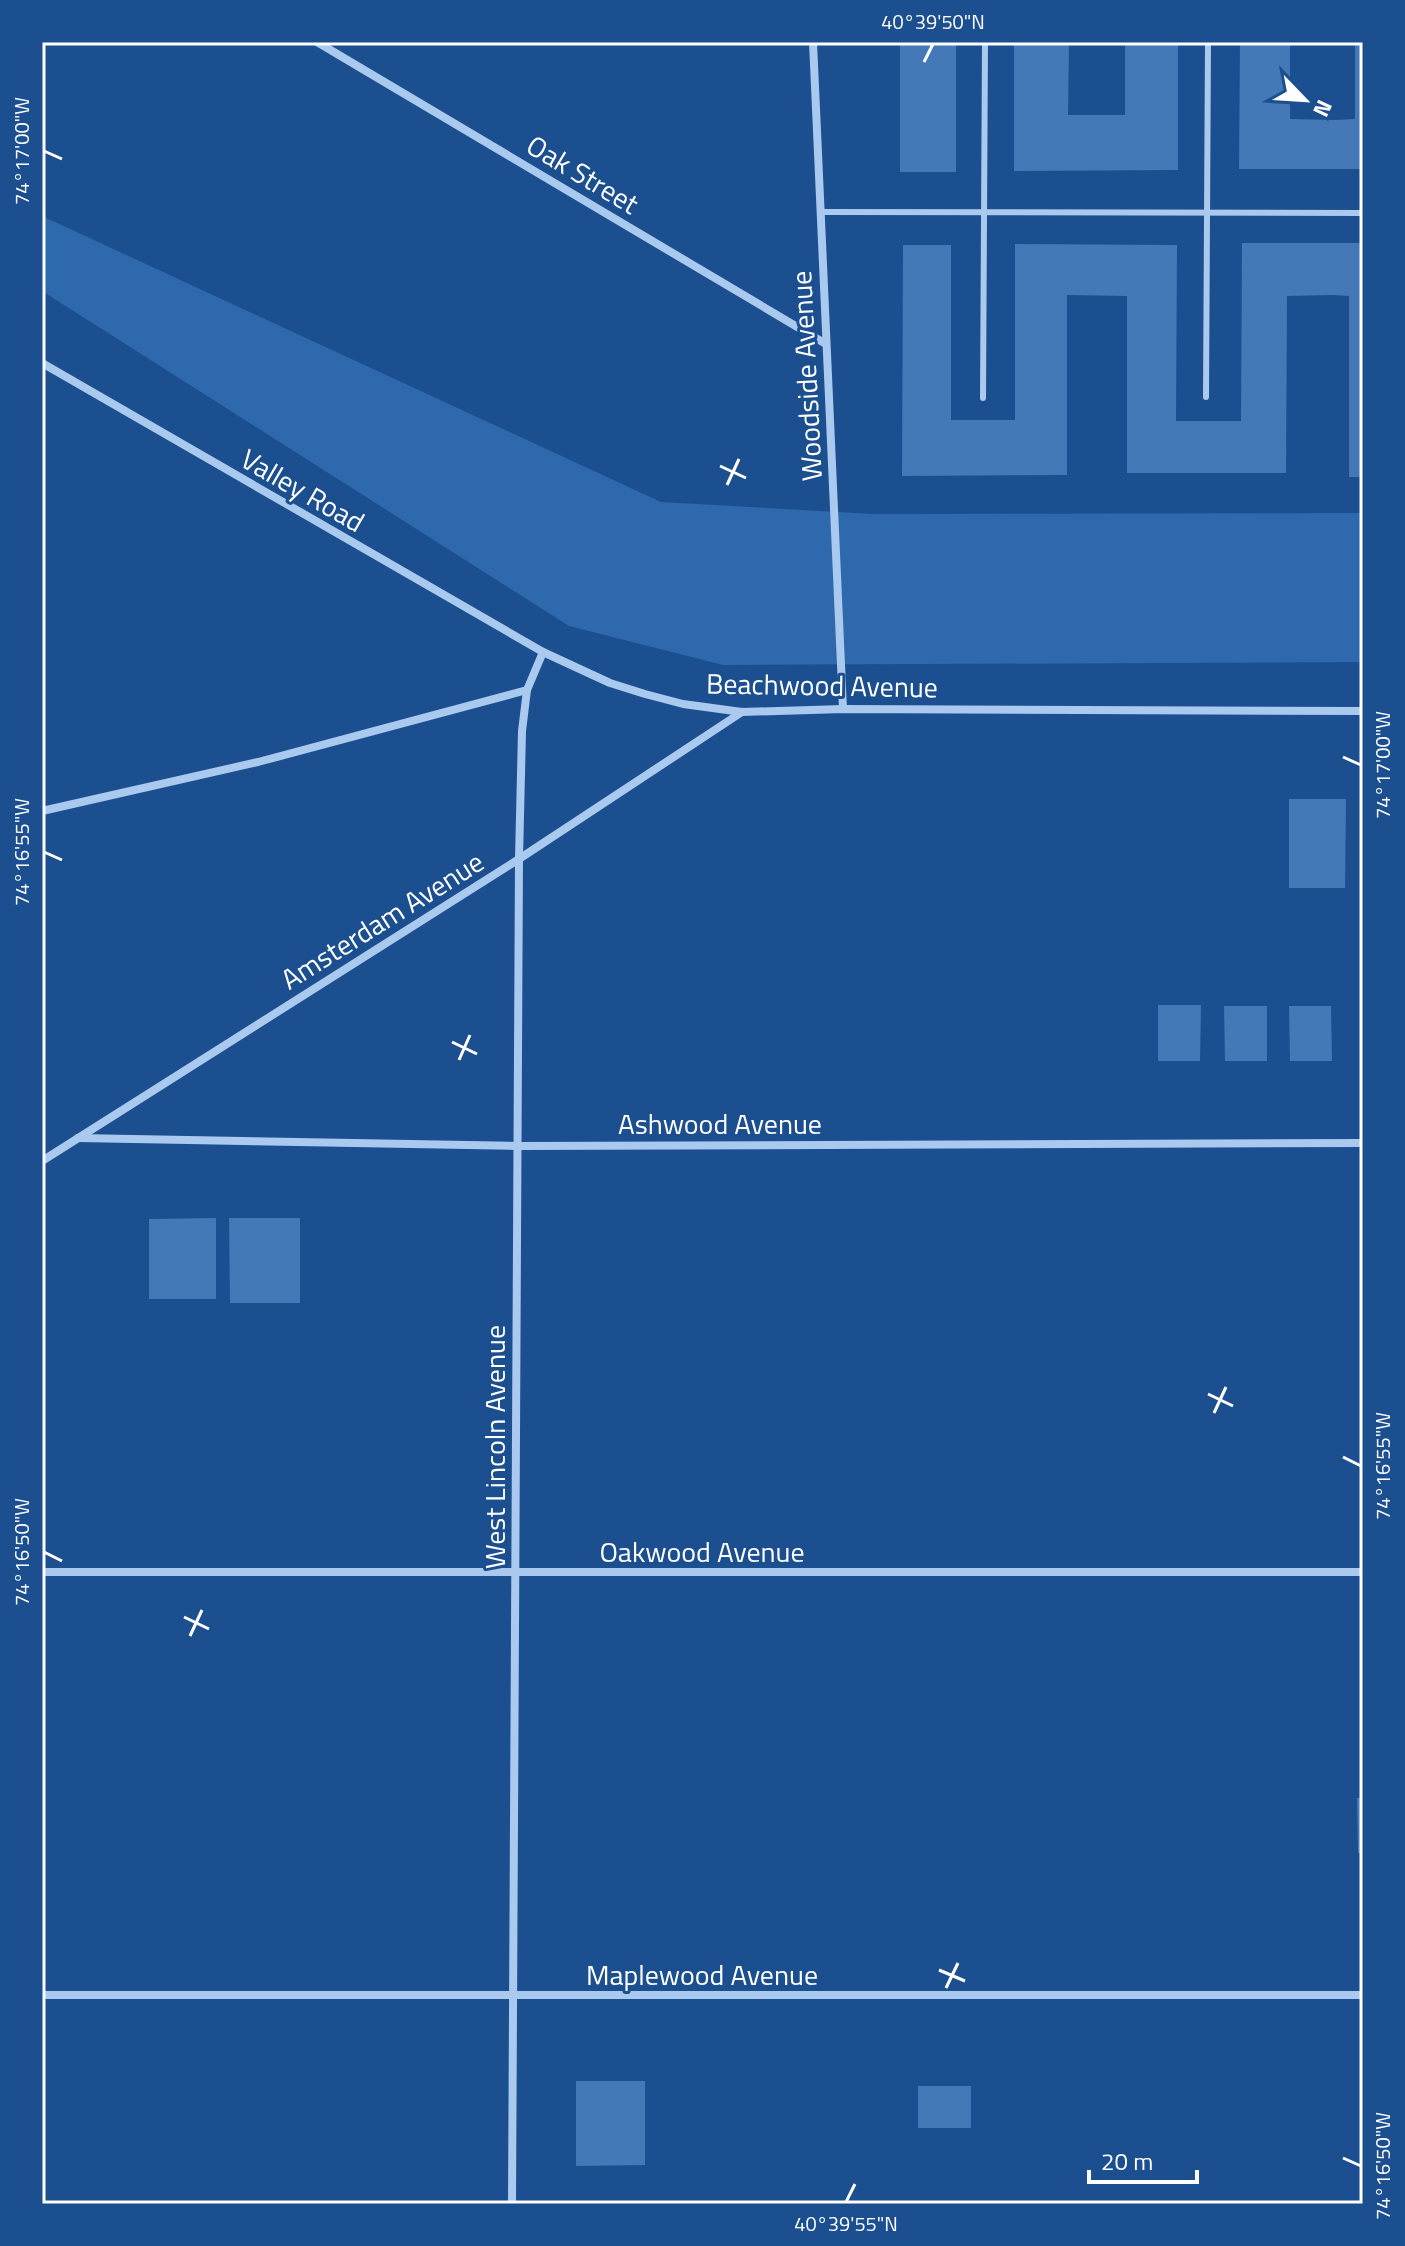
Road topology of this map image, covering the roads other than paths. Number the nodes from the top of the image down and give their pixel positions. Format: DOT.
graph roads {
  1 [pos="317,42"];
  2 [pos="813,42"];
  3 [pos="985,42"];
  4 [pos="1208,42"];
  5 [pos="820,212"];
  6 [pos="1207,213"];
  7 [pos="1363,213"];
  8 [pos="984,214"];
  9 [pos="826,344"];
  10 [pos="42,363"];
  11 [pos="1206,397"];
  12 [pos="983,398"];
  13 [pos="543,652"];
  14 [pos="527,690"];
  15 [pos="843,709"];
  16 [pos="1363,711"];
  17 [pos="742,712"];
  18 [pos="42,811"];
  19 [pos="519,859"];
  20 [pos="78,1138"];
  21 [pos="1363,1143"];
  22 [pos="518,1146"];
  23 [pos="42,1161"];
  24 [pos="42,1572"];
  25 [pos="1363,1572"];
  26 [pos="515,1573"];
  27 [pos="42,1995"];
  28 [pos="1363,1995"];
  29 [pos="513,1997"];
  30 [pos="512,2204"];
  1 -- 9 [label="street, Oak Street"];
  2 -- 5 [label="street, Woodside Avenue"];
  3 -- 8 [label="lane"];
  4 -- 6 [label="lane"];
  5 -- 8 [label="lane"];
  5 -- 9 [label="street, Woodside Avenue"];
  6 -- 7 [label="lane"];
  6 -- 8 [label="lane"];
  6 -- 11 [label="lane"];
  8 -- 12 [label="lane"];
  9 -- 15 [label="street, Woodside Avenue"];
  10 -- 13 [label="street, Valley Road"];
  13 -- 14 [label="street"];
  13 -- 17 [label="street, Beachwood Avenue"];
  14 -- 18 [label="street"];
  14 -- 19 [label="street, West Lincoln Avenue"];
  15 -- 16 [label="street, Beachwood Avenue"];
  15 -- 17 [label="street, Beachwood Avenue"];
  17 -- 19 [label="street, Amsterdam Avenue"];
  19 -- 20 [label="street, Amsterdam Avenue"];
  19 -- 22 [label="street, West Lincoln Avenue"];
  20 -- 22 [label="street, Ashwood Avenue"];
  20 -- 23 [label="street, Amsterdam Avenue"];
  21 -- 22 [label="street, Ashwood Avenue"];
  22 -- 26 [label="street, West Lincoln Avenue"];
  24 -- 26 [label="street, Oakwood Avenue"];
  25 -- 26 [label="street, Oakwood Avenue"];
  26 -- 29 [label="street, West Lincoln Avenue"];
  27 -- 29 [label="street, Maplewood Avenue"];
  28 -- 29 [label="street, Maplewood Avenue"];
  29 -- 30 [label="street, West Lincoln Avenue"];
}
